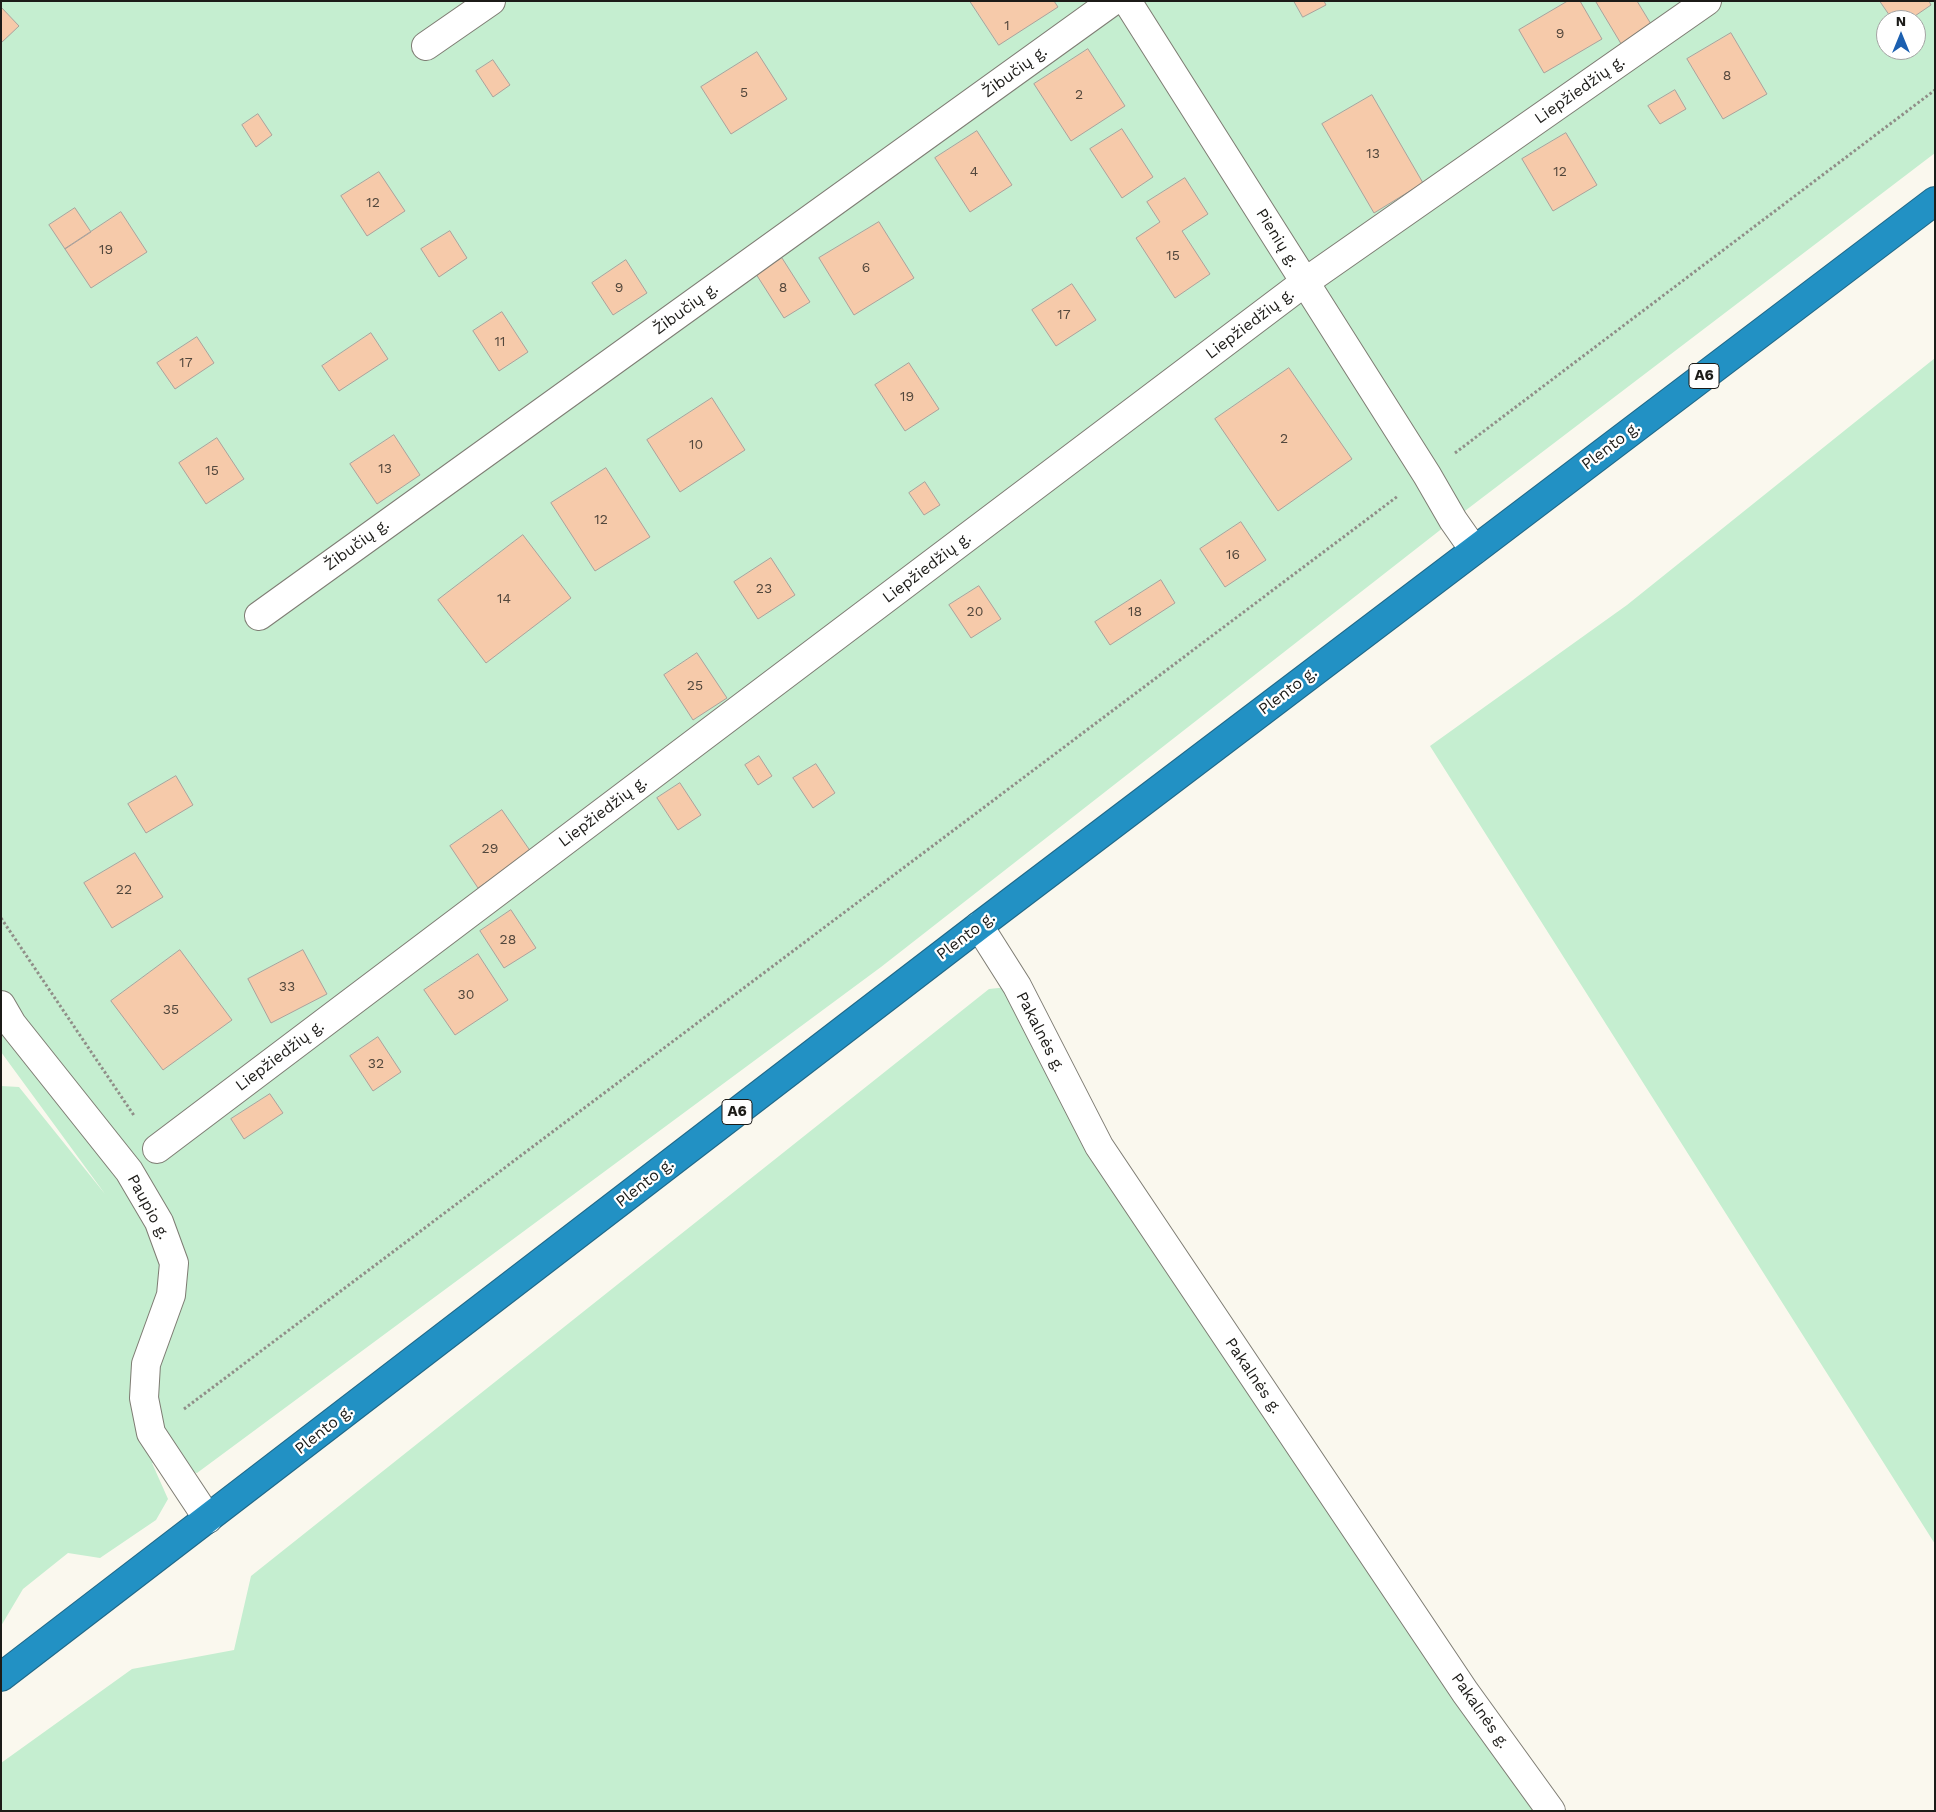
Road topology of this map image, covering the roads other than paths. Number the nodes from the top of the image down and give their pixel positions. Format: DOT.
graph roads {
  1 [pos="491,1"];
  2 [pos="1113,1"];
  3 [pos="1127,1"];
  4 [pos="1707,1"];
  5 [pos="426,46"];
  6 [pos="1935,201"];
  7 [pos="1305,282"];
  8 [pos="1474,550"];
  9 [pos="259,616"];
  10 [pos="979,926"];
  11 [pos="1,1005"];
  12 [pos="157,1149"];
  13 [pos="208,1519"];
  14 [pos="1,1677"];
  15 [pos="1551,1811"];
  1 -- 5 [label="street"];
  2 -- 9 [label="street, Žibučių g."];
  3 -- 7 [label="street, Pienių g."];
  4 -- 7 [label="street, Liepžiedžių g."];
  6 -- 8 [label="highway, Plento g. / A6"];
  7 -- 8 [label="street, Pienių g."];
  7 -- 12 [label="street, Liepžiedžių g."];
  8 -- 10 [label="highway, Plento g. / A6"];
  10 -- 13 [label="highway, Plento g. / A6"];
  10 -- 15 [label="street, Pakalnės g."];
  11 -- 13 [label="street, Paupio g."];
  13 -- 14 [label="highway, Plento g. / A6"];
}
